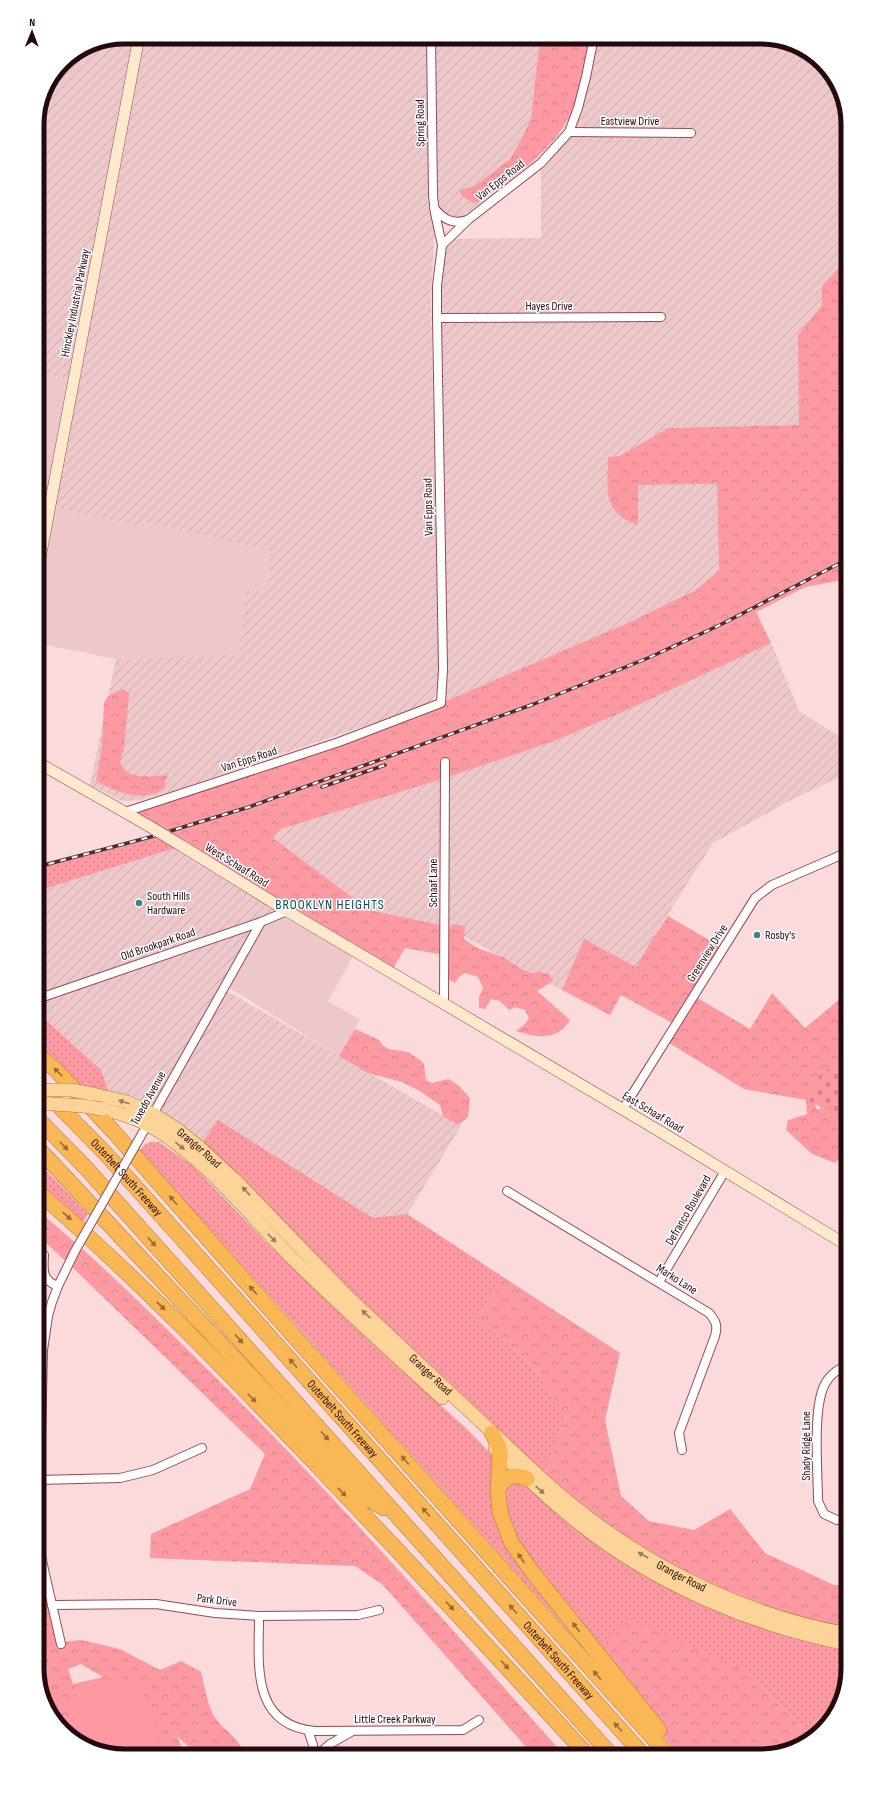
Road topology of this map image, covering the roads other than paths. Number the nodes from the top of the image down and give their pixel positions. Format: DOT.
graph roads {
  1 [pos="138,44"];
  2 [pos="431,44"];
  3 [pos="593,44"];
  4 [pos="569,132"];
  5 [pos="691,133"];
  6 [pos="434,208"];
  7 [pos="468,220"];
  8 [pos="442,245"];
  9 [pos="661,317"];
  10 [pos="437,318"];
  11 [pos="44,537"];
  12 [pos="445,762"];
  13 [pos="44,766"];
  14 [pos="126,812"];
  15 [pos="841,855"];
  16 [pos="287,910"];
  17 [pos="261,922"];
  18 [pos="44,997"];
  19 [pos="444,1003"];
  20 [pos="44,1060"];
  21 [pos="44,1090"];
  22 [pos="44,1092"];
  23 [pos="44,1103"];
  24 [pos="623,1109"];
  25 [pos="150,1119"];
  26 [pos="44,1125"];
  27 [pos="44,1154"];
  28 [pos="725,1171"];
  29 [pos="507,1191"];
  30 [pos="44,1197"];
  31 [pos="841,1242"];
  32 [pos="44,1255"];
  33 [pos="659,1282"];
  34 [pos="58,1286"];
  35 [pos="44,1343"];
  36 [pos="841,1369"];
  37 [pos="492,1433"];
  38 [pos="202,1448"];
  39 [pos="682,1450"];
  40 [pos="500,1453"];
  41 [pos="527,1479"];
  42 [pos="44,1480"];
  43 [pos="499,1487"];
  44 [pos="397,1516"];
  45 [pos="841,1520"];
  46 [pos="44,1570"];
  47 [pos="52,1605"];
  48 [pos="379,1610"];
  49 [pos="259,1616"];
  50 [pos="841,1632"];
  51 [pos="841,1642"];
  52 [pos="61,1644"];
  53 [pos="479,1720"];
  54 [pos="308,1730"];
  55 [pos="354,1731"];
  56 [pos="314,1749"];
  57 [pos="325,1749"];
  58 [pos="582,1749"];
  59 [pos="606,1749"];
  60 [pos="638,1749"];
  61 [pos="664,1749"];
  62 [pos="673,1749"];
  1 -- 11 [label="street, Hinckley Industrial Parkway"];
  2 -- 6 [label="street, Spring Road"];
  3 -- 4 [label="street, Van Epps Road"];
  4 -- 5 [label="street, Eastview Drive"];
  4 -- 7 [label="street, Van Epps Road"];
  6 -- 7 [label="street"];
  6 -- 8 [label="street, Spring Road"];
  7 -- 8 [label="street, Van Epps Road"];
  8 -- 10 [label="street, Van Epps Road"];
  9 -- 10 [label="street, Hayes Drive"];
  10 -- 14 [label="street, Van Epps Road"];
  12 -- 19 [label="street, Schaaf Lane"];
  13 -- 14 [label="street, West Schaaf Road"];
  14 -- 16 [label="street, West Schaaf Road, bridge"];
  15 -- 24 [label="street, Greenview Drive"];
  16 -- 17 [label="street, Old Brookpark Road"];
  16 -- 19 [label="street, West Schaaf Road"];
  17 -- 18 [label="street, Old Brookpark Road"];
  17 -- 25 [label="street, Tuxedo Avenue"];
  19 -- 24 [label="street, East Schaaf Road"];
  61 -- 20 [label="highway, one-way"];
  25 -- 21 [label="main road, Granger Road, one-way, bridge"];
  60 -- 22 [label="highway, Outerbelt South Freeway, one-way"];
  23 -- 25 [label="main road, Granger Road, bridge"];
  24 -- 28 [label="street, East Schaaf Road"];
  25 -- 34 [label="street, Tuxedo Avenue, bridge"];
  37 -- 25 [label="main road, Granger Road, one-way"];
  25 -- 40 [label="main road, Granger Road, one-way"];
  26 -- 44 [label="highway, Outerbelt South Freeway, one-way"];
  27 -- 44 [label="highway"];
  28 -- 31 [label="street, East Schaaf Road"];
  28 -- 33 [label="street, Defranco Boulevard"];
  29 -- 33 [label="street, Marko Lane"];
  30 -- 58 [label="highway, one-way"];
  32 -- 34 [label="street"];
  33 -- 39 [label="street, Marko Lane"];
  34 -- 35 [label="street, Tuxedo Avenue"];
  36 -- 45 [label="street, Shady Ridge Lane"];
  37 -- 40 [label="highway"];
  50 -- 37 [label="main road, Granger Road, one-way"];
  38 -- 42 [label="street"];
  40 -- 41 [label="main road, Granger Road"];
  40 -- 43 [label="highway"];
  41 -- 43 [label="highway"];
  41 -- 51 [label="main road, Granger Road, one-way"];
  62 -- 43 [label="highway, one-way"];
  44 -- 59 [label="highway, Outerbelt South Freeway"];
  46 -- 47 [label="street, Tuxedo Avenue"];
  47 -- 49 [label="street, Park Drive"];
  47 -- 52 [label="street, Tuxedo Avenue"];
  48 -- 49 [label="street, Park Drive"];
  49 -- 54 [label="street, Little Creek Parkway"];
  53 -- 55 [label="street, Little Creek Parkway"];
  54 -- 55 [label="street, Little Creek Parkway"];
  54 -- 56 [label="street"];
  55 -- 57 [label="street"];
}
